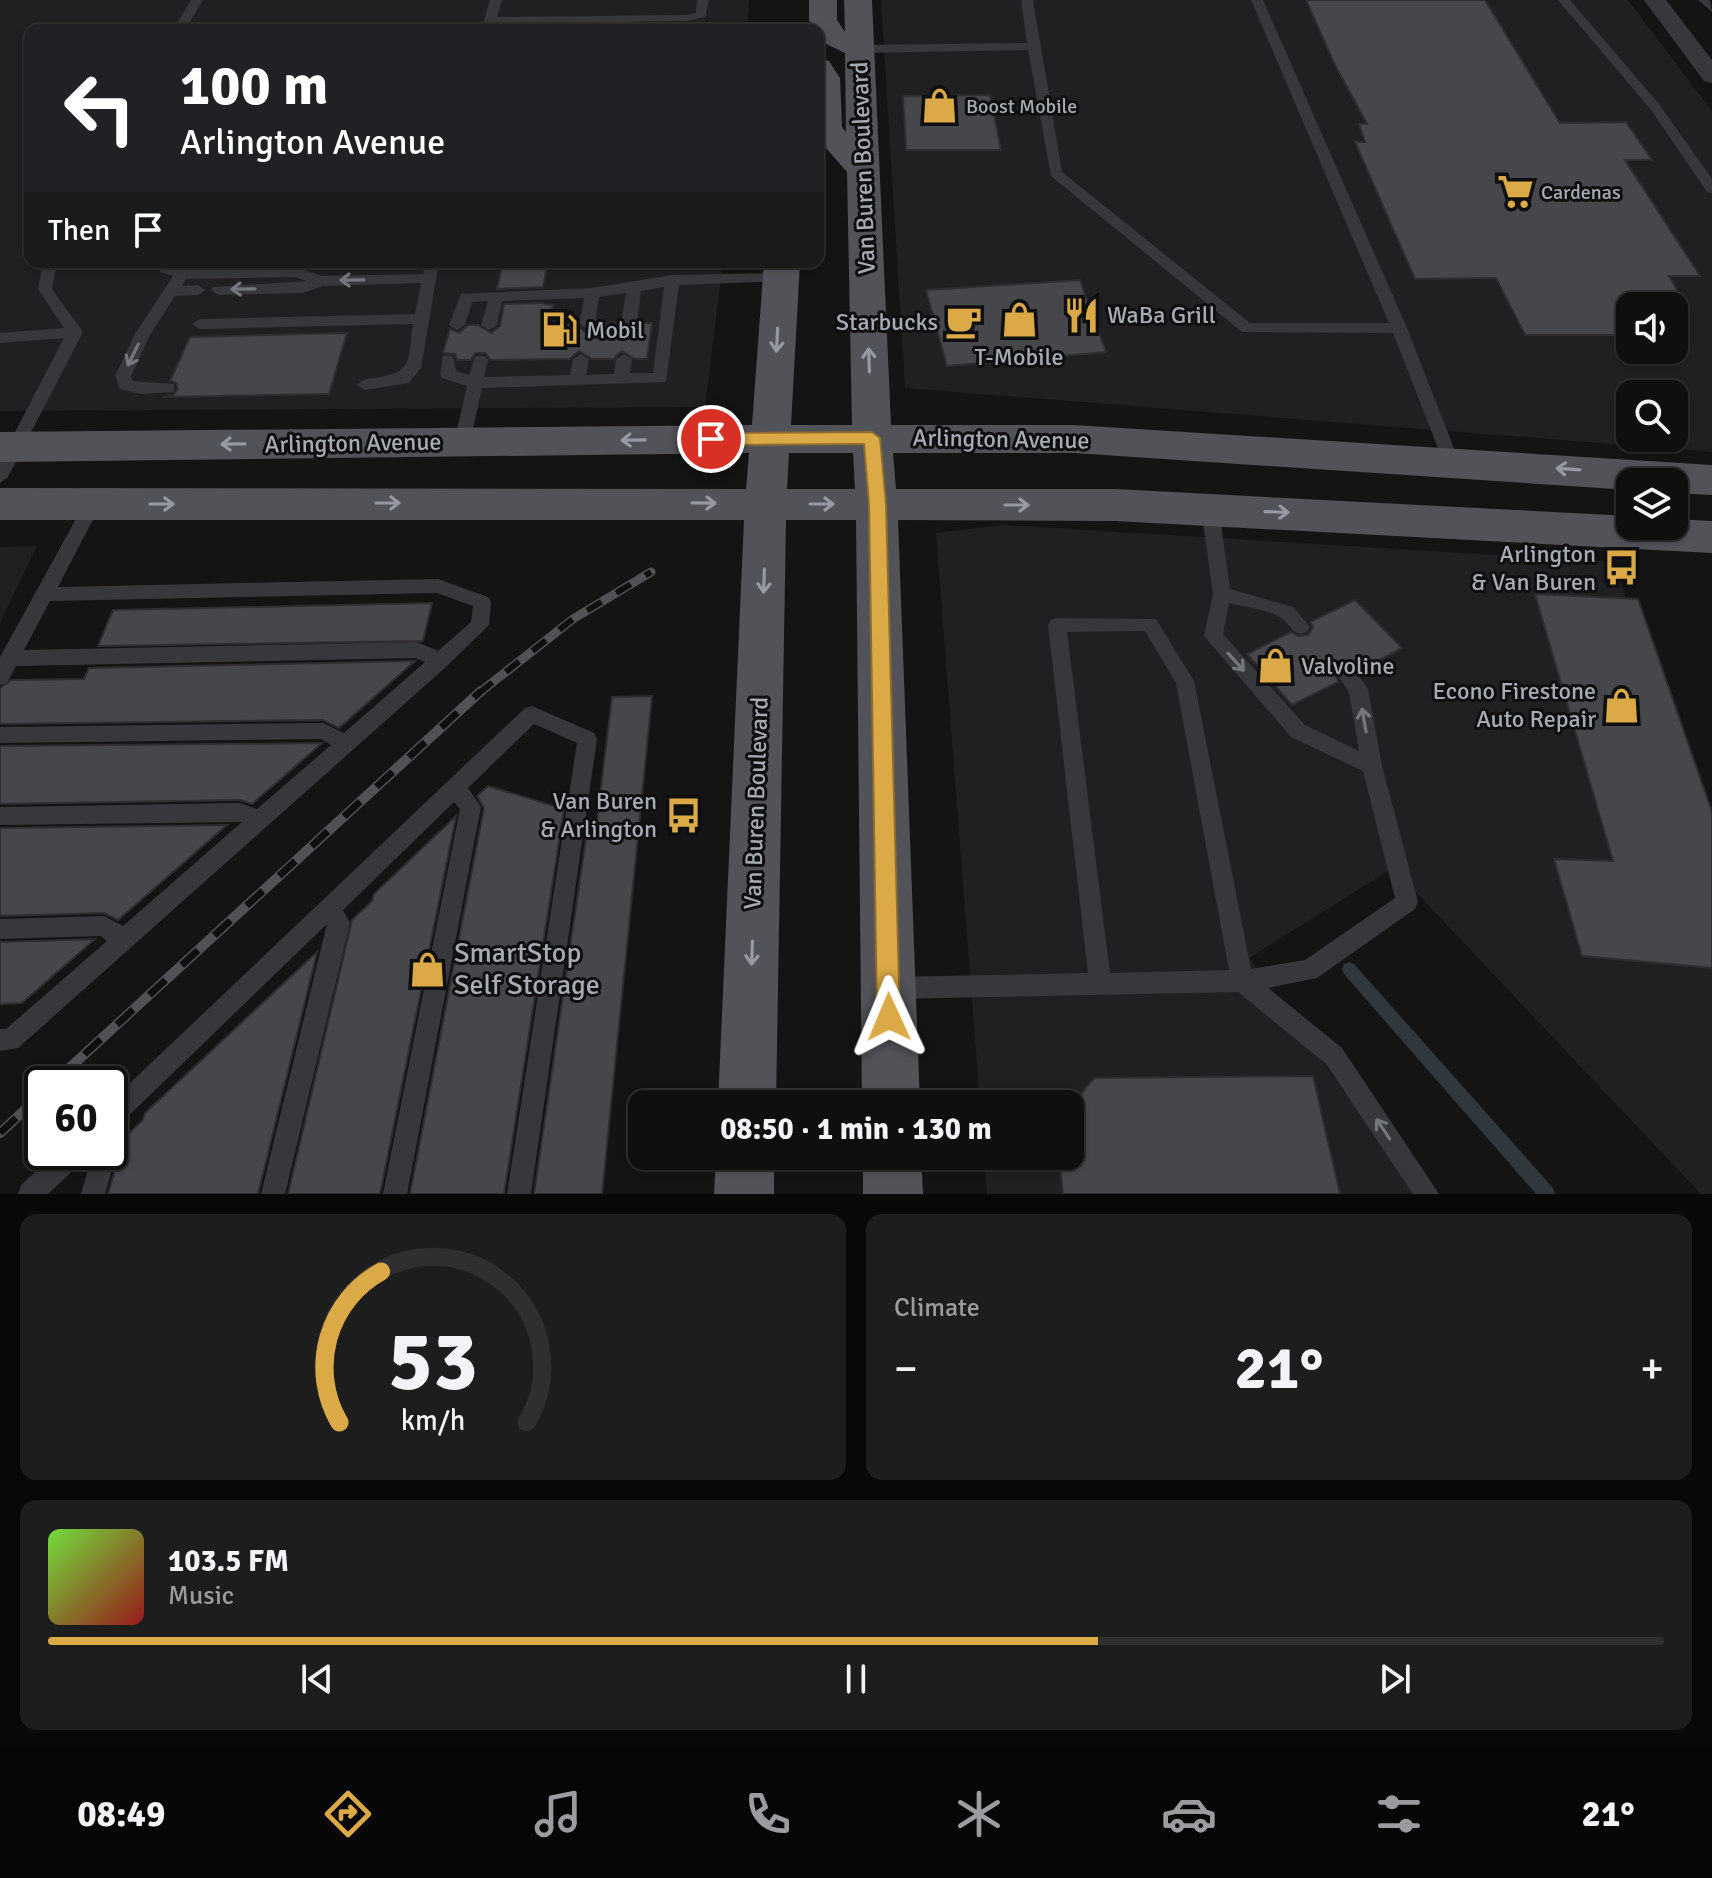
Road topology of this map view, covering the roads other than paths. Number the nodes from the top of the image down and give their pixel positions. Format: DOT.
graph roads {
  1 [pos="197,0"];
  2 [pos="496,0"];
  3 [pos="703,0"];
  4 [pos="823,0"];
  5 [pos="858,0"];
  6 [pos="1027,0"];
  7 [pos="1257,0"];
  8 [pos="1564,0"];
  9 [pos="1655,0"];
  10 [pos="183,24"];
  11 [pos="490,24"];
  12 [pos="538,24"];
  13 [pos="1033,46"];
  14 [pos="860,49"];
  15 [pos="824,76"];
  16 [pos="1712,76"];
  17 [pos="863,170"];
  18 [pos="1712,189"];
  19 [pos="49,268"];
  20 [pos="165,268"];
  21 [pos="431,268"];
  22 [pos="781,270"];
  23 [pos="182,274"];
  24 [pos="430,278"];
  25 [pos="672,280"];
  26 [pos="321,281"];
  27 [pos="634,287"];
  28 [pos="198,290"];
  29 [pos="218,290"];
  30 [pos="171,291"];
  31 [pos="592,293"];
  32 [pos="496,297"];
  33 [pos="422,319"];
  34 [pos="629,323"];
  35 [pos="200,324"];
  36 [pos="587,324"];
  37 [pos="457,325"];
  38 [pos="489,325"];
  39 [pos="1399,328"];
  40 [pos="75,332"];
  41 [pos="0,338"];
  42 [pos="581,359"];
  43 [pos="624,359"];
  44 [pos="448,360"];
  45 [pos="480,360"];
  46 [pos="621,379"];
  47 [pos="577,380"];
  48 [pos="475,383"];
  49 [pos="365,385"];
  50 [pos="167,388"];
  51 [pos="772,438"];
  52 [pos="872,438"];
  53 [pos="462,442"];
  54 [pos="6,457"];
  55 [pos="1451,461"];
  56 [pos="1712,480"];
  57 [pos="766,503"];
  58 [pos="0,504"];
  59 [pos="93,504"];
  60 [pos="877,504"];
  61 [pos="1210,509"];
  62 [pos="1712,537"];
  63 [pos="43,594"];
  64 [pos="1222,594"];
  65 [pos="1301,627"];
  66 [pos="9,658"];
  67 [pos="440,661"];
  68 [pos="0,677"];
  69 [pos="1348,677"];
  70 [pos="0,735"];
  71 [pos="346,743"];
  72 [pos="1372,766"];
  73 [pos="455,788"];
  74 [pos="0,816"];
  75 [pos="260,820"];
  76 [pos="329,908"];
  77 [pos="0,929"];
  78 [pos="124,940"];
  79 [pos="1242,981"];
  80 [pos="1100,984"];
  81 [pos="888,988"];
  82 [pos="0,1040"];
  83 [pos="747,1090"];
  84 [pos="891,1090"];
  85 [pos="128,1101"];
  86 [pos="55,1170"];
  87 [pos="100,1170"];
  88 [pos="745,1170"];
  89 [pos="892,1170"];
  90 [pos="30,1194"];
  91 [pos="93,1194"];
  92 [pos="273,1194"];
  93 [pos="395,1194"];
  94 [pos="519,1194"];
  95 [pos="744,1194"];
  96 [pos="893,1194"];
  97 [pos="1427,1194"];
  1 -- 10 [label="lane"];
  2 -- 11 [label="lane"];
  3 -- 12 [label="lane"];
  4 -- 14 [label="main road"];
  5 -- 14 [label="main road, Van Buren Boulevard"];
  6 -- 13 [label="lane"];
  7 -- 39 [label="lane"];
  8 -- 18 [label="lane"];
  9 -- 16 [label="street"];
  13 -- 14 [label="lane"];
  13 -- 39 [label="lane"];
  14 -- 17 [label="main road, Van Buren Boulevard"];
  15 -- 17 [label="main road"];
  52 -- 17 [label="main road, Van Buren Boulevard, one-way"];
  19 -- 40 [label="lane"];
  20 -- 23 [label="lane"];
  21 -- 24 [label="lane"];
  22 -- 25 [label="lane"];
  22 -- 51 [label="main road, Van Buren Boulevard, one-way"];
  23 -- 26 [label="lane"];
  23 -- 30 [label="lane"];
  24 -- 26 [label="lane, one-way"];
  24 -- 33 [label="lane"];
  25 -- 27 [label="lane"];
  25 -- 46 [label="lane"];
  26 -- 29 [label="lane, one-way"];
  27 -- 31 [label="lane"];
  27 -- 34 [label="lane"];
  28 -- 30 [label="lane"];
  30 -- 50 [label="lane, one-way"];
  31 -- 32 [label="lane"];
  31 -- 36 [label="lane"];
  32 -- 37 [label="lane"];
  32 -- 38 [label="lane"];
  33 -- 35 [label="lane"];
  33 -- 49 [label="lane"];
  39 -- 55 [label="lane"];
  40 -- 41 [label="lane"];
  40 -- 54 [label="lane"];
  42 -- 47 [label="lane"];
  43 -- 46 [label="lane"];
  44 -- 48 [label="lane"];
  45 -- 48 [label="lane"];
  46 -- 47 [label="lane"];
  47 -- 48 [label="lane"];
  48 -- 53 [label="lane"];
  51 -- 52 [label="main road, Arlington Avenue"];
  51 -- 53 [label="main road, Arlington Avenue, one-way"];
  51 -- 57 [label="main road, Van Buren Boulevard"];
  52 -- 55 [label="main road, Arlington Avenue"];
  52 -- 60 [label="main road, Van Buren Boulevard"];
  53 -- 54 [label="main road, Arlington Avenue, one-way"];
  56 -- 55 [label="main road, Arlington Avenue, one-way"];
  59 -- 57 [label="main road, one-way"];
  57 -- 60 [label="main road, one-way"];
  57 -- 83 [label="main road, Van Buren Boulevard, one-way"];
  58 -- 59 [label="main road"];
  59 -- 63 [label="lane"];
  60 -- 61 [label="main road, one-way"];
  60 -- 81 [label="main road, Van Buren Boulevard"];
  61 -- 62 [label="main road, one-way"];
  61 -- 64 [label="lane"];
  63 -- 66 [label="lane"];
  63 -- 67 [label="lane"];
  64 -- 65 [label="lane"];
  64 -- 72 [label="lane, one-way"];
  66 -- 67 [label="lane"];
  66 -- 68 [label="lane"];
  67 -- 71 [label="lane"];
  72 -- 69 [label="lane, one-way"];
  70 -- 71 [label="lane"];
  71 -- 75 [label="lane"];
  72 -- 79 [label="lane"];
  73 -- 76 [label="lane"];
  73 -- 93 [label="lane"];
  73 -- 94 [label="lane"];
  74 -- 75 [label="lane"];
  75 -- 78 [label="lane"];
  76 -- 85 [label="lane"];
  76 -- 92 [label="lane"];
  77 -- 78 [label="lane"];
  78 -- 82 [label="lane"];
  79 -- 80 [label="lane"];
  79 -- 80 [label="lane"];
  97 -- 79 [label="lane, one-way"];
  80 -- 81 [label="lane"];
  81 -- 84 [label="main road, Van Buren Boulevard"];
  86 -- 90 [label="lane"];
  87 -- 91 [label="lane"];
  88 -- 95 [label="main road"];
  89 -- 96 [label="main road"];
}
